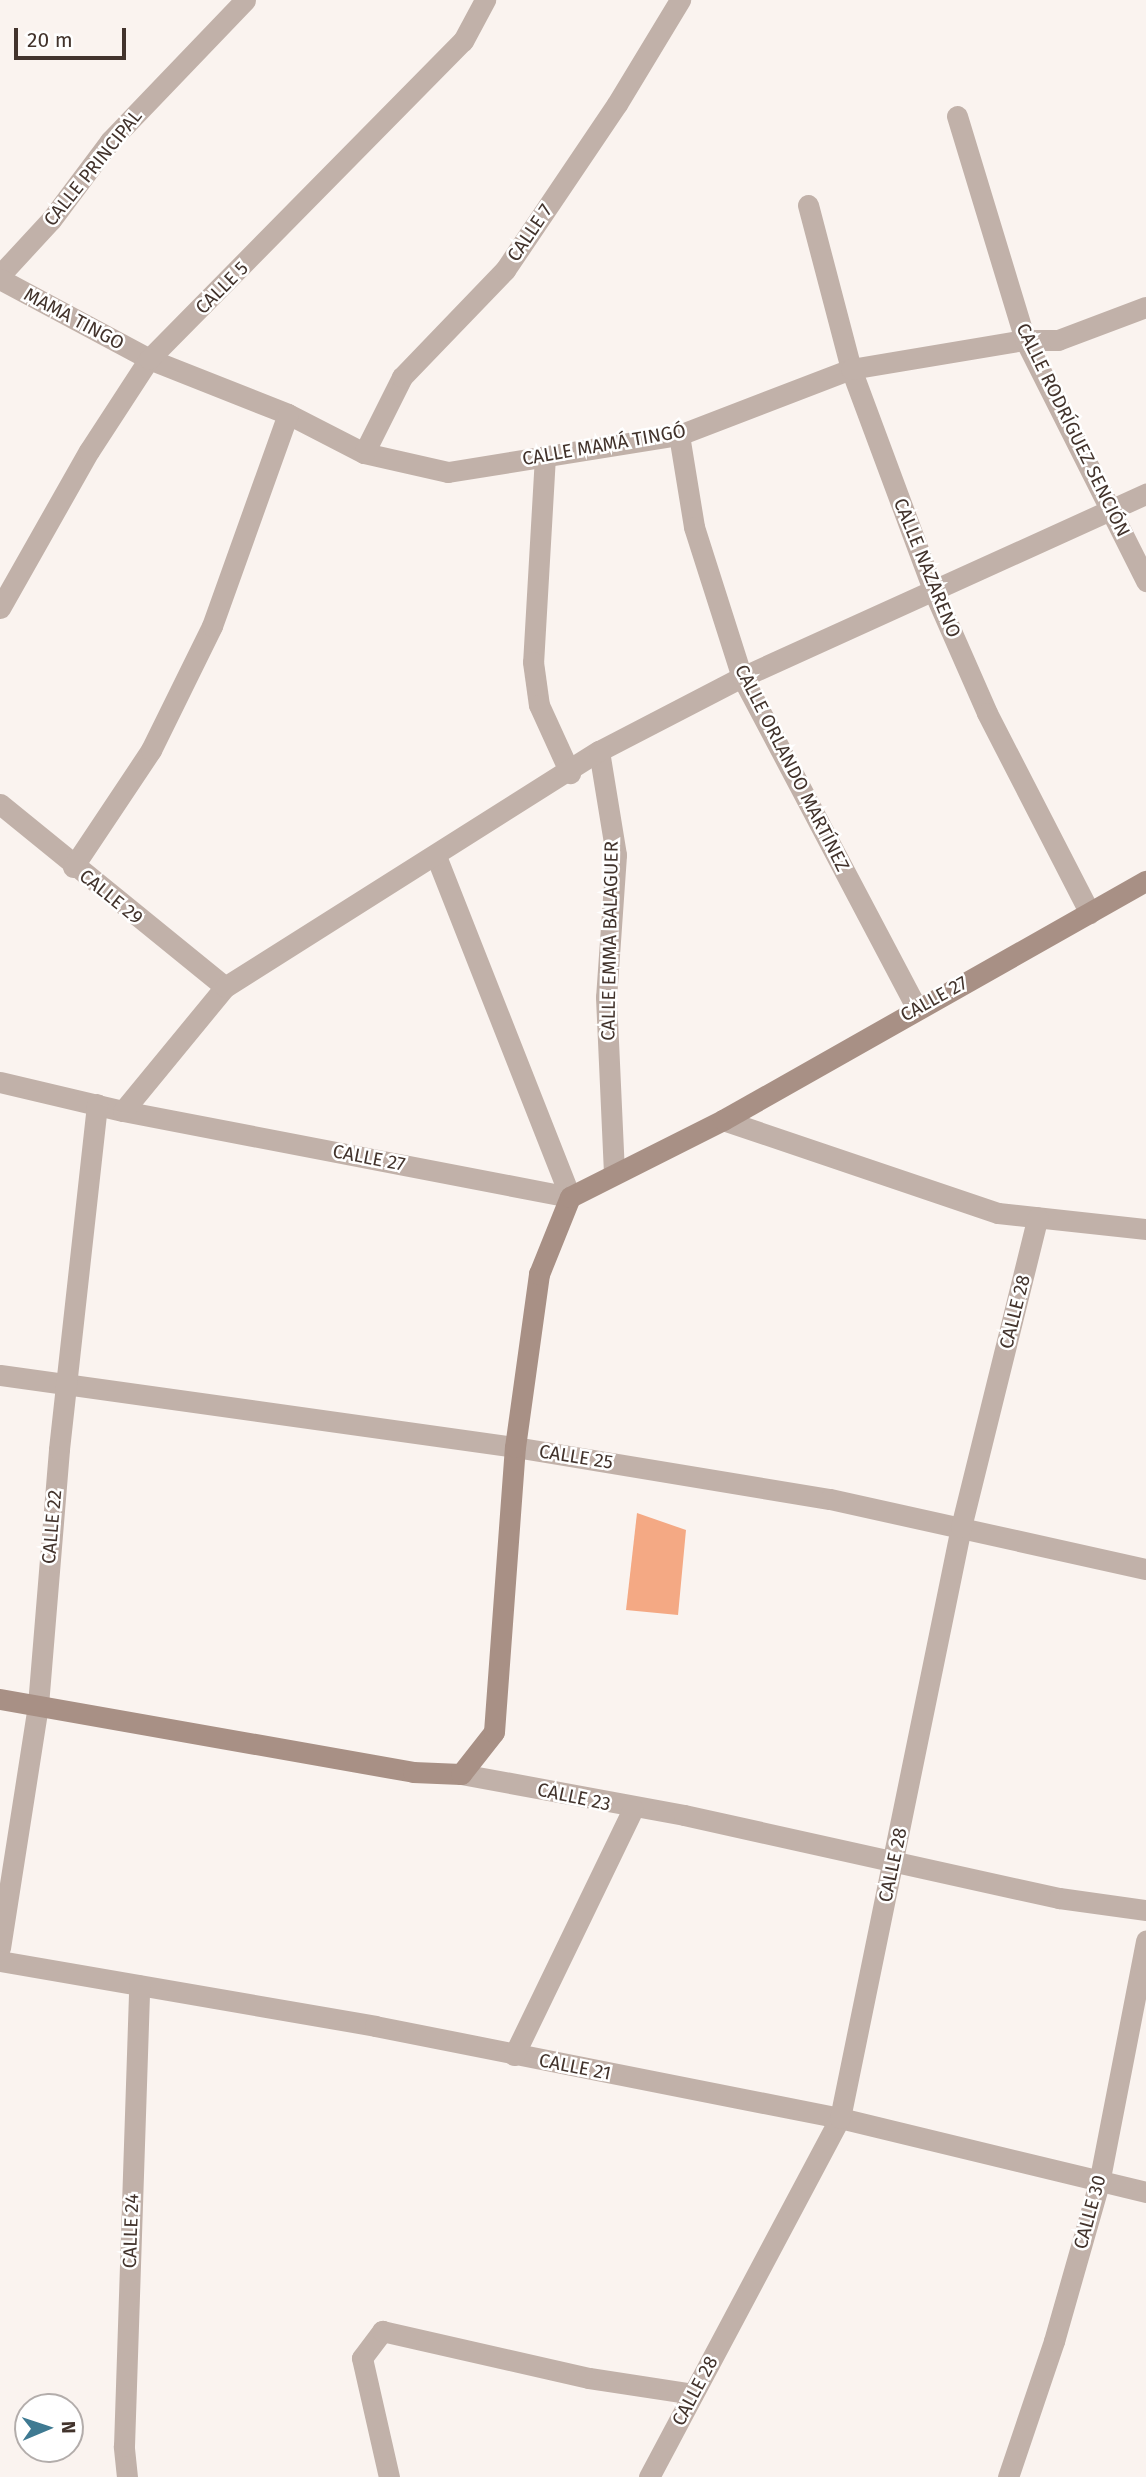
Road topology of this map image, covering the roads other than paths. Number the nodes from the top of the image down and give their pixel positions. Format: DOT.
graph roads {
  1 [pos="245,0"];
  2 [pos="485,0"];
  3 [pos="680,0"];
  4 [pos="957,116"];
  5 [pos="808,205"];
  6 [pos="0,277"];
  7 [pos="1146,307"];
  8 [pos="1025,340"];
  9 [pos="149,359"];
  10 [pos="851,369"];
  11 [pos="288,414"];
  12 [pos="679,435"];
  13 [pos="364,453"];
  14 [pos="545,456"];
  15 [pos="1146,494"];
  16 [pos="1111,510"];
  17 [pos="1146,581"];
  18 [pos="934,592"];
  19 [pos="0,608"];
  20 [pos="742,677"];
  21 [pos="599,751"];
  22 [pos="570,773"];
  23 [pos="0,804"];
  24 [pos="436,856"];
  25 [pos="74,867"];
  26 [pos="1146,881"];
  27 [pos="1090,913"];
  28 [pos="225,988"];
  29 [pos="917,1009"];
  30 [pos="0,1082"];
  31 [pos="97,1104"];
  32 [pos="123,1111"];
  33 [pos="723,1120"];
  34 [pos="614,1173"];
  35 [pos="570,1197"];
  36 [pos="1038,1217"];
  37 [pos="1146,1229"];
  38 [pos="0,1375"];
  39 [pos="68,1387"];
  40 [pos="515,1447"];
  41 [pos="961,1527"];
  42 [pos="1146,1569"];
  43 [pos="0,1699"];
  44 [pos="38,1705"];
  45 [pos="461,1774"];
  46 [pos="633,1809"];
  47 [pos="894,1861"];
  48 [pos="1146,1910"];
  49 [pos="1146,1941"];
  50 [pos="0,1948"];
  51 [pos="0,1961"];
  52 [pos="139,1985"];
  53 [pos="514,2055"];
  54 [pos="840,2118"];
  55 [pos="1099,2183"];
  56 [pos="1146,2192"];
  57 [pos="693,2394"];
  58 [pos="127,2477"];
  59 [pos="389,2477"];
  60 [pos="649,2477"];
  61 [pos="1008,2477"];
  1 -- 6 [label="street, CALLE PRINCIPAL"];
  2 -- 9 [label="street, CALLE 5"];
  3 -- 13 [label="street, CALLE 7"];
  4 -- 8 [label="street, CALLE RODRÍGUEZ SENCIÓN"];
  5 -- 10 [label="street, CALLE NAZARENO"];
  6 -- 9 [label="street, MAMA TINGO"];
  7 -- 8 [label="street, CALLE MAMÁ TINGÓ"];
  8 -- 10 [label="street, CALLE MAMÁ TINGÓ"];
  8 -- 16 [label="street, CALLE RODRÍGUEZ SENCIÓN"];
  9 -- 11 [label="street, CALLE MAMÁ TINGÓ"];
  9 -- 19 [label="street, CALLE 5"];
  10 -- 12 [label="street, CALLE MAMÁ TINGÓ"];
  10 -- 18 [label="street, CALLE NAZARENO"];
  11 -- 13 [label="street, CALLE MAMÁ TINGÓ"];
  11 -- 25 [label="street"];
  12 -- 14 [label="street, CALLE MAMÁ TINGÓ"];
  12 -- 20 [label="street, CALLE ORLANDO MARTÍNEZ"];
  13 -- 14 [label="street, CALLE MAMÁ TINGÓ"];
  14 -- 22 [label="street"];
  15 -- 16 [label="street"];
  16 -- 17 [label="street, CALLE RODRÍGUEZ SENCIÓN"];
  16 -- 18 [label="street"];
  18 -- 20 [label="street"];
  18 -- 27 [label="street, CALLE NAZARENO"];
  20 -- 21 [label="street"];
  20 -- 29 [label="street, CALLE ORLANDO MARTÍNEZ"];
  21 -- 22 [label="street"];
  21 -- 34 [label="street, CALLE EMMA BALAGUER"];
  22 -- 24 [label="street"];
  23 -- 25 [label="street, CALLE 29"];
  24 -- 28 [label="street"];
  24 -- 35 [label="street"];
  25 -- 28 [label="street, CALLE 29"];
  26 -- 27 [label="street, CALLE 27"];
  27 -- 29 [label="street, CALLE 27"];
  28 -- 32 [label="street"];
  29 -- 33 [label="street, CALLE 27"];
  30 -- 31 [label="street, CALLE 27"];
  31 -- 32 [label="street, CALLE 27"];
  31 -- 39 [label="street, CALLE 22"];
  32 -- 35 [label="street, CALLE 27"];
  33 -- 34 [label="street, CALLE 27"];
  33 -- 36 [label="street"];
  34 -- 35 [label="street, CALLE 27"];
  35 -- 40 [label="street"];
  36 -- 37 [label="street"];
  36 -- 41 [label="street, CALLE 28"];
  38 -- 39 [label="street, CALLE 25"];
  39 -- 40 [label="street, CALLE 25"];
  39 -- 44 [label="street, CALLE 22"];
  40 -- 41 [label="street, CALLE 25"];
  40 -- 45 [label="street"];
  41 -- 42 [label="street, CALLE 25"];
  41 -- 47 [label="street, CALLE 28"];
  43 -- 44 [label="street, CALLE 23"];
  44 -- 45 [label="street, CALLE 23"];
  44 -- 50 [label="street, CALLE 22"];
  45 -- 46 [label="street, CALLE 23"];
  46 -- 47 [label="street, CALLE 23"];
  46 -- 53 [label="street"];
  47 -- 48 [label="street, CALLE 23"];
  47 -- 54 [label="street, CALLE 28"];
  49 -- 55 [label="street, CALLE 30"];
  51 -- 52 [label="street, CALLE 21"];
  52 -- 53 [label="street, CALLE 21"];
  52 -- 58 [label="street, CALLE 24"];
  53 -- 54 [label="street, CALLE 21"];
  54 -- 55 [label="street, CALLE 21"];
  54 -- 57 [label="street, CALLE 28"];
  55 -- 56 [label="street, CALLE 21"];
  55 -- 61 [label="street, CALLE 30"];
  57 -- 59 [label="street"];
  57 -- 60 [label="street, CALLE 28"];
}
